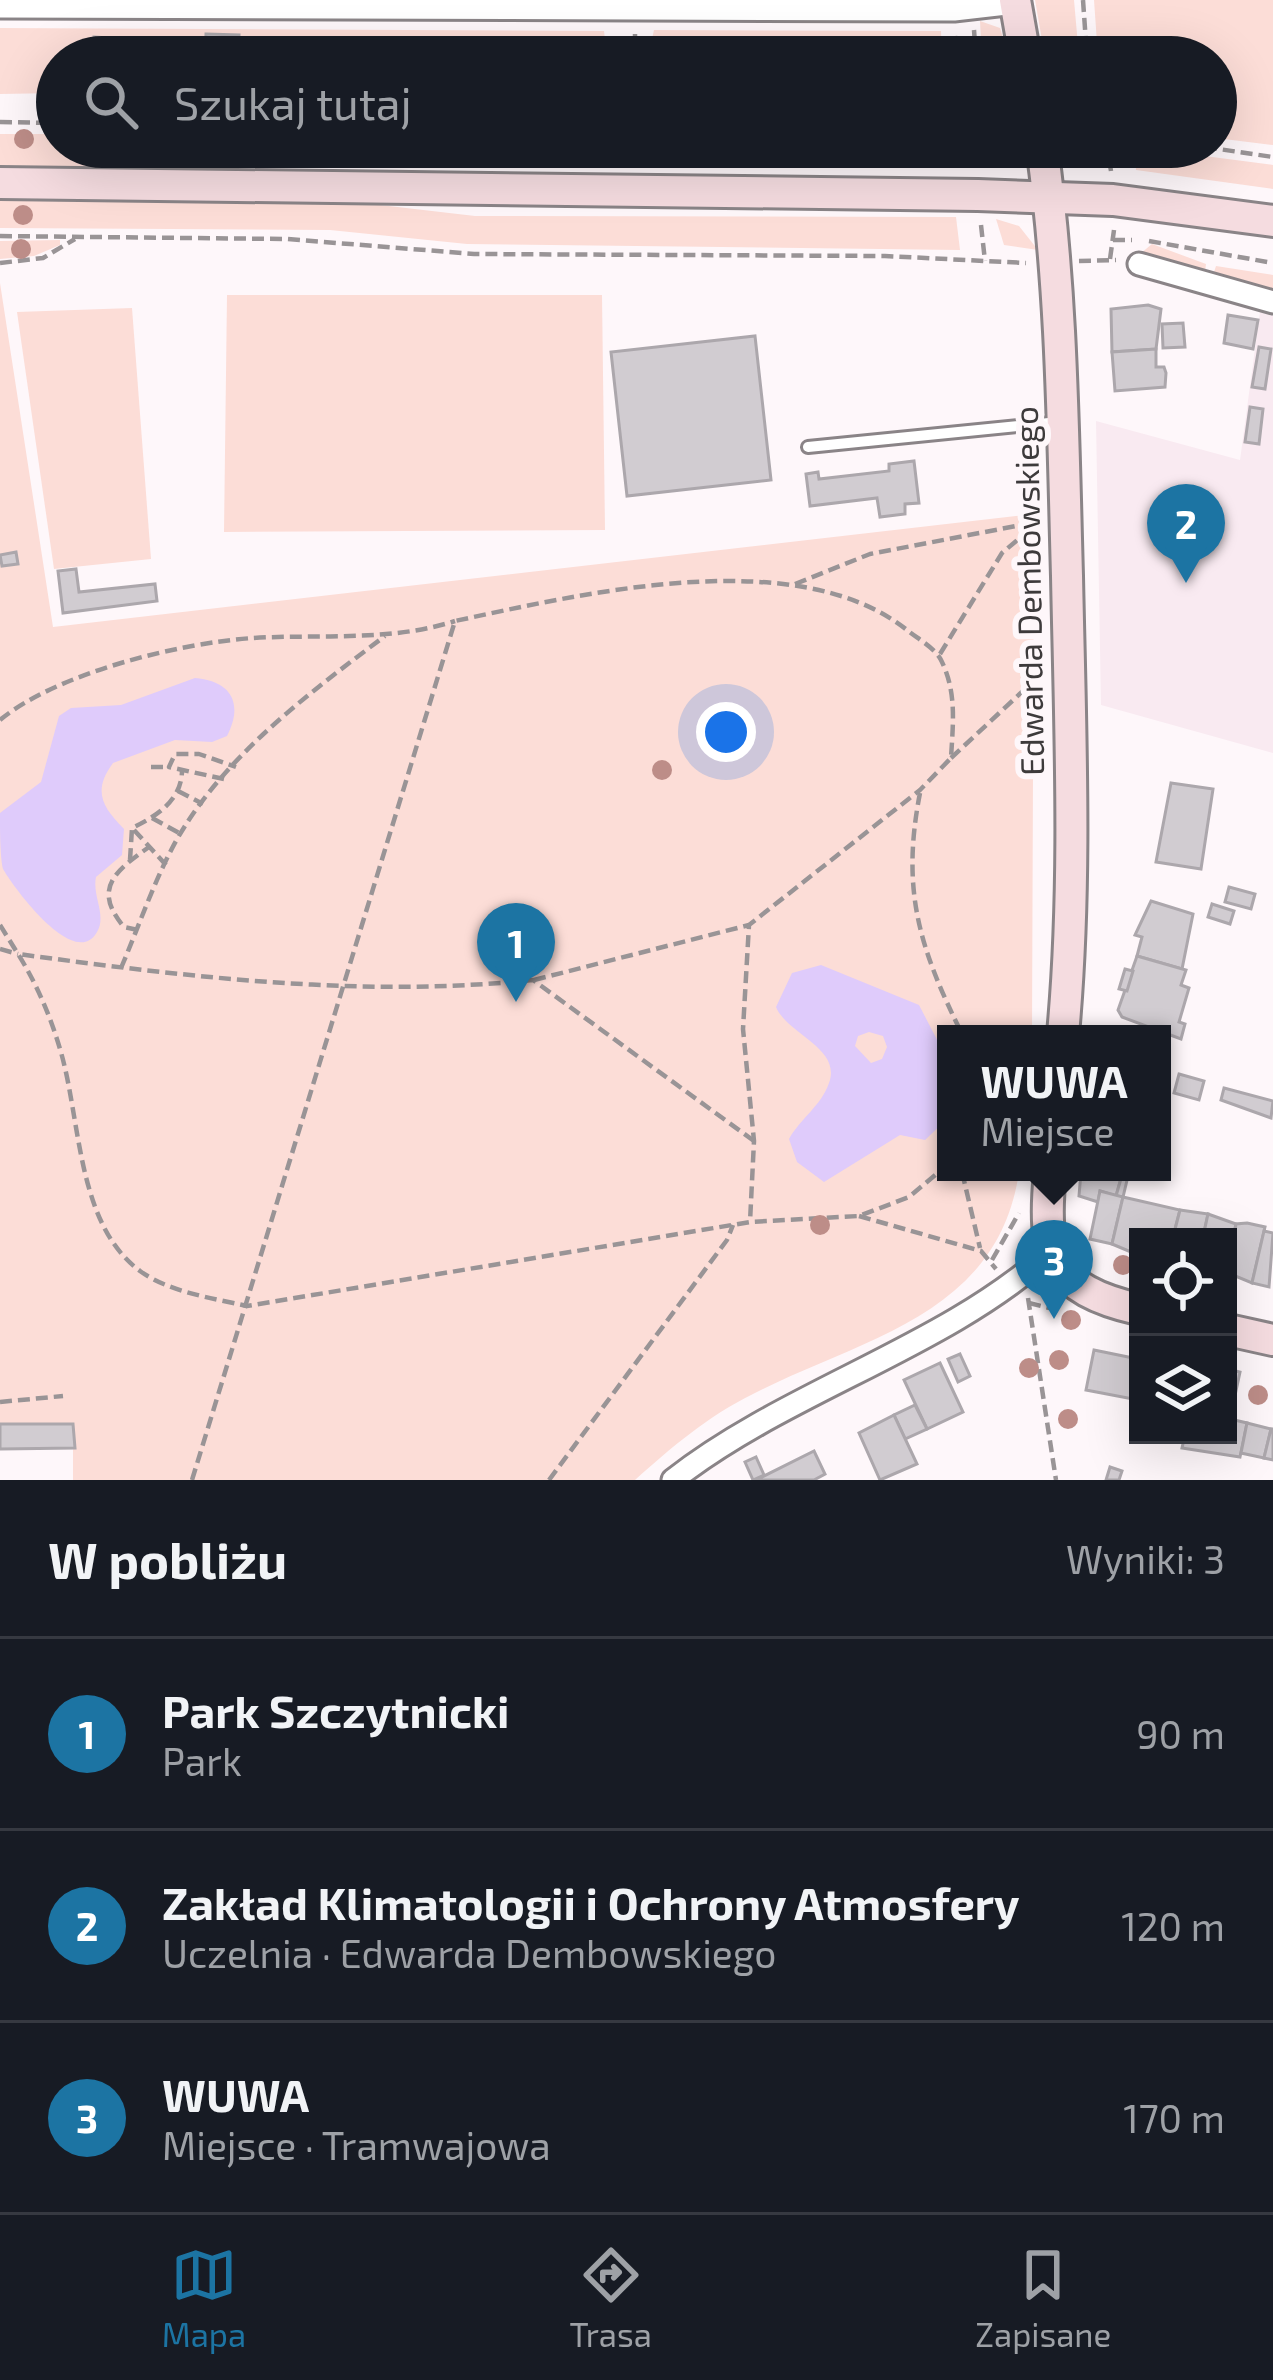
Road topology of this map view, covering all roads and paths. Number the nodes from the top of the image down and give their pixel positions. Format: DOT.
graph roads {
  1 [pos="1083,0"];
  2 [pos="1015,2"];
  3 [pos="0,7"];
  4 [pos="974,20"];
  5 [pos="975,36"];
  6 [pos="1021,36"];
  7 [pos="1086,36"];
  8 [pos="0,122"];
  9 [pos="36,123"];
  10 [pos="1237,152"];
  11 [pos="1273,157"];
  12 [pos="976,168"];
  13 [pos="1045,168"];
  14 [pos="1110,168"];
  15 [pos="1111,171"];
  16 [pos="977,177"];
  17 [pos="0,183"];
  18 [pos="1049,197"];
  19 [pos="980,219"];
  20 [pos="1273,221"];
  21 [pos="0,236"];
  22 [pos="75,239"];
  23 [pos="1113,240"];
  24 [pos="1110,259"];
  25 [pos="1077,261"];
  26 [pos="985,262"];
  27 [pos="0,263"];
  28 [pos="1273,263"];
  29 [pos="1033,264"];
  30 [pos="1139,264"];
  31 [pos="1273,302"];
  32 [pos="1062,422"];
  33 [pos="808,447"];
  34 [pos="795,584"];
  35 [pos="455,622"];
  36 [pos="387,634"];
  37 [pos="939,655"];
  38 [pos="1042,674"];
  39 [pos="0,720"];
  40 [pos="951,758"];
  41 [pos="236,766"];
  42 [pos="151,767"];
  43 [pos="169,767"];
  44 [pos="182,770"];
  45 [pos="224,779"];
  46 [pos="920,790"];
  47 [pos="178,791"];
  48 [pos="203,804"];
  49 [pos="152,818"];
  50 [pos="132,828"];
  51 [pos="182,834"];
  52 [pos="149,847"];
  53 [pos="130,860"];
  54 [pos="166,865"];
  55 [pos="0,925"];
  56 [pos="749,925"];
  57 [pos="138,930"];
  58 [pos="0,949"];
  59 [pos="18,954"];
  60 [pos="121,968"];
  61 [pos="533,980"];
  62 [pos="342,985"];
  63 [pos="957,1025"];
  64 [pos="1063,1025"];
  65 [pos="754,1141"];
  66 [pos="937,1174"];
  67 [pos="964,1181"];
  68 [pos="1050,1181"];
  69 [pos="1022,1207"];
  70 [pos="859,1216"];
  71 [pos="750,1222"];
  72 [pos="733,1225"];
  73 [pos="981,1251"];
  74 [pos="1052,1251"];
  75 [pos="1024,1275"];
  76 [pos="247,1306"];
  77 [pos="1129,1306"];
  78 [pos="1237,1332"];
  79 [pos="1273,1340"];
  80 [pos="63,1396"];
  81 [pos="0,1402"];
  82 [pos="191,1480"];
  83 [pos="549,1480"];
  84 [pos="673,1480"];
  85 [pos="1056,1480"];
  1 -- 7 [label="path"];
  2 -- 3 [label="street"];
  2 -- 6 [label="main road"];
  4 -- 5 [label="path"];
  8 -- 9 [label="path"];
  10 -- 11 [label="path"];
  12 -- 16 [label="path"];
  13 -- 18 [label="main road, Edwarda Dembowskiego"];
  14 -- 15 [label="path"];
  17 -- 18 [label="main road"];
  18 -- 20 [label="main road"];
  18 -- 32 [label="main road, Edwarda Dembowskiego"];
  19 -- 26 [label="path"];
  21 -- 22 [label="path"];
  22 -- 26 [label="path"];
  22 -- 27 [label="path"];
  23 -- 28 [label="path"];
  24 -- 25 [label="path"];
  26 -- 29 [label="path"];
  30 -- 31 [label="street"];
  32 -- 33 [label="lane"];
  32 -- 64 [label="main road, Edwarda Dembowskiego"];
  34 -- 35 [label="path"];
  34 -- 37 [label="path"];
  34 -- 37 [label="path"];
  35 -- 36 [label="path"];
  35 -- 62 [label="path"];
  36 -- 39 [label="path"];
  36 -- 41 [label="path"];
  37 -- 40 [label="path"];
  38 -- 40 [label="path"];
  40 -- 46 [label="path"];
  41 -- 43 [label="path"];
  41 -- 45 [label="path"];
  42 -- 43 [label="path"];
  43 -- 44 [label="path"];
  44 -- 45 [label="path"];
  44 -- 47 [label="path"];
  45 -- 48 [label="path"];
  46 -- 56 [label="path"];
  46 -- 63 [label="path"];
  47 -- 48 [label="path"];
  47 -- 49 [label="path"];
  48 -- 51 [label="path"];
  49 -- 50 [label="path"];
  49 -- 51 [label="path"];
  50 -- 52 [label="path"];
  50 -- 53 [label="path"];
  51 -- 54 [label="path"];
  52 -- 53 [label="path"];
  52 -- 54 [label="path"];
  53 -- 57 [label="path"];
  54 -- 57 [label="path"];
  55 -- 59 [label="path"];
  56 -- 61 [label="path"];
  56 -- 65 [label="path"];
  57 -- 60 [label="path"];
  58 -- 59 [label="path"];
  59 -- 60 [label="path"];
  59 -- 76 [label="path"];
  60 -- 62 [label="path"];
  61 -- 62 [label="path"];
  61 -- 65 [label="path"];
  62 -- 76 [label="path"];
  65 -- 71 [label="path"];
  66 -- 70 [label="path"];
  67 -- 73 [label="path"];
  68 -- 74 [label="main road"];
  69 -- 73 [label="path"];
  70 -- 71 [label="path"];
  70 -- 73 [label="path"];
  71 -- 72 [label="path"];
  72 -- 76 [label="path"];
  72 -- 83 [label="path"];
  74 -- 75 [label="street"];
  74 -- 77 [label="main road"];
  75 -- 84 [label="street"];
  75 -- 85 [label="path"];
  76 -- 82 [label="path"];
  78 -- 79 [label="main road"];
  80 -- 81 [label="path"];
}
